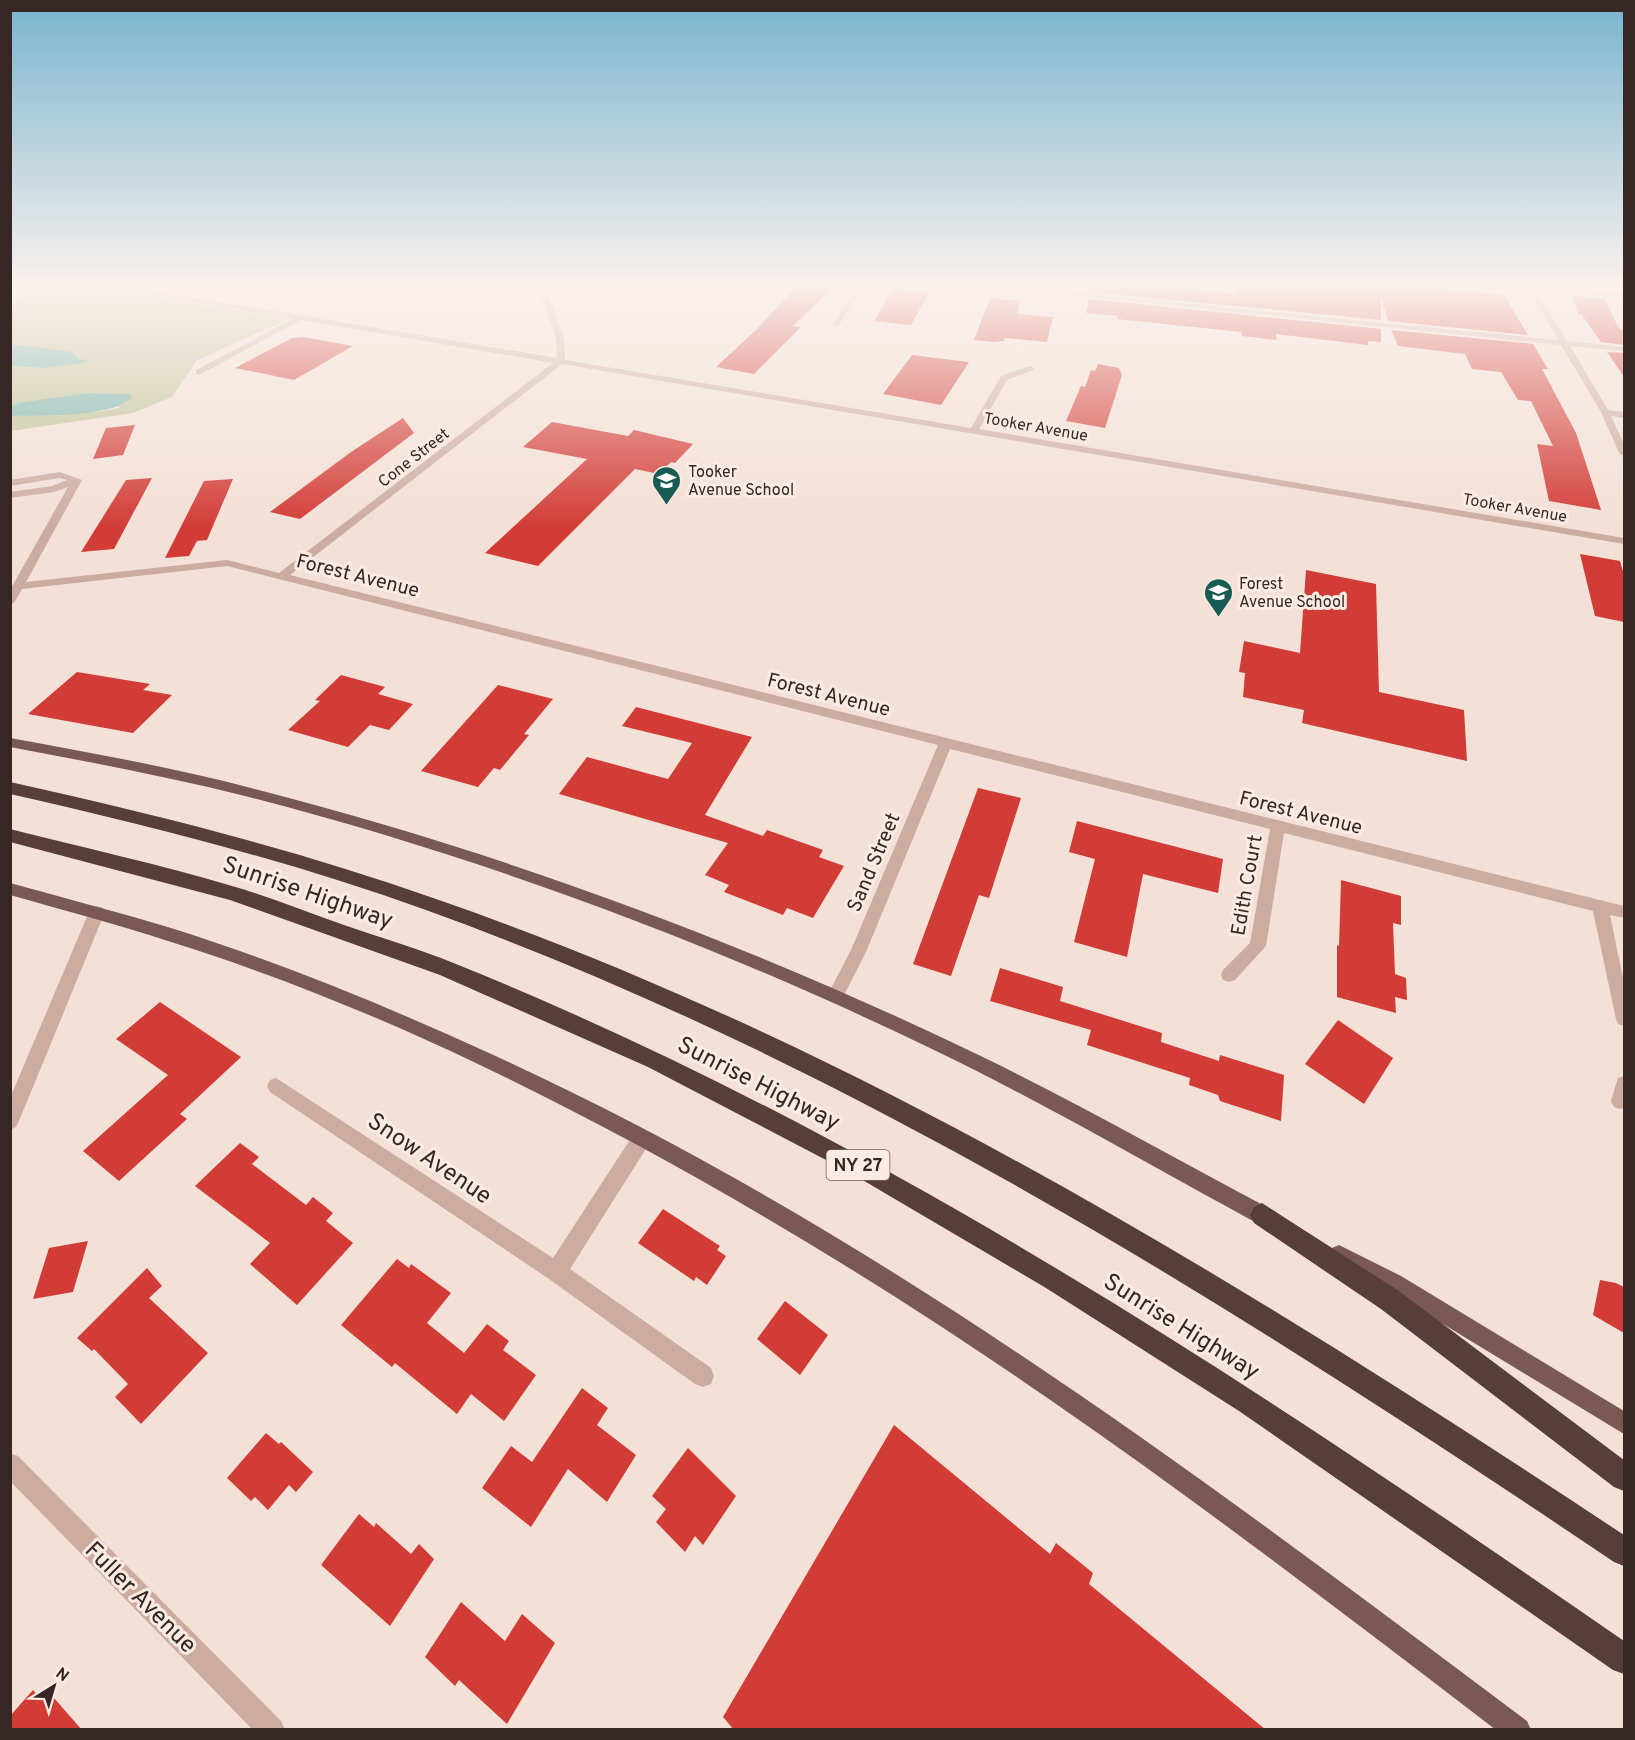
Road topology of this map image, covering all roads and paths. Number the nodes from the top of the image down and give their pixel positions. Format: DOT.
graph roads {
  1 [pos="212,365"];
  2 [pos="556,365"];
  3 [pos="586,365"];
  4 [pos="1579,365"];
  5 [pos="1030,368"];
  6 [pos="199,372"];
  7 [pos="1605,412"];
  8 [pos="1624,415"];
  9 [pos="974,431"];
  10 [pos="1624,453"];
  11 [pos="77,480"];
  12 [pos="10,483"];
  13 [pos="10,495"];
  14 [pos="1624,541"];
  15 [pos="282,576"];
  16 [pos="20,586"];
  17 [pos="10,601"];
  18 [pos="10,742"];
  19 [pos="946,743"];
  20 [pos="10,788"];
  21 [pos="1278,827"];
  22 [pos="10,836"];
  23 [pos="10,889"];
  24 [pos="1600,906"];
  25 [pos="96,912"];
  26 [pos="1624,912"];
  27 [pos="1229,975"];
  28 [pos="836,996"];
  29 [pos="1624,1019"];
  30 [pos="276,1086"];
  31 [pos="10,1121"];
  32 [pos="642,1138"];
  33 [pos="1262,1215"];
  34 [pos="556,1272"];
  35 [pos="703,1376"];
  36 [pos="1624,1423"];
  37 [pos="10,1464"];
  38 [pos="1624,1477"];
  39 [pos="1624,1552"];
  40 [pos="1624,1659"];
  41 [pos="272,1730"];
  42 [pos="1518,1730"];
  1 -- 6 [label="street"];
  2 -- 15 [label="street, Cone Street"];
  3 -- 9 [label="street, Tooker Avenue"];
  4 -- 7 [label="street"];
  5 -- 9 [label="street"];
  7 -- 8 [label="street"];
  7 -- 10 [label="street"];
  9 -- 14 [label="street, Tooker Avenue"];
  11 -- 12 [label="street"];
  11 -- 13 [label="street"];
  11 -- 16 [label="street"];
  15 -- 16 [label="street, Forest Avenue"];
  15 -- 19 [label="street, Forest Avenue"];
  16 -- 17 [label="street"];
  18 -- 28 [label="main road"];
  19 -- 21 [label="street, Forest Avenue"];
  19 -- 28 [label="street, Sand Street"];
  20 -- 39 [label="highway, Sunrise Highway"];
  21 -- 24 [label="street, Forest Avenue"];
  21 -- 27 [label="street, Edith Court"];
  22 -- 40 [label="highway, Sunrise Highway / NY 27"];
  23 -- 25 [label="main road"];
  24 -- 26 [label="street, Forest Avenue"];
  24 -- 29 [label="street"];
  25 -- 31 [label="street"];
  25 -- 32 [label="main road"];
  28 -- 33 [label="main road"];
  30 -- 34 [label="street, Snow Avenue"];
  32 -- 34 [label="street"];
  32 -- 42 [label="main road"];
  33 -- 36 [label="main road"];
  33 -- 38 [label="highway"];
  34 -- 35 [label="street, Snow Avenue"];
  37 -- 41 [label="street, Fuller Avenue"];
}
